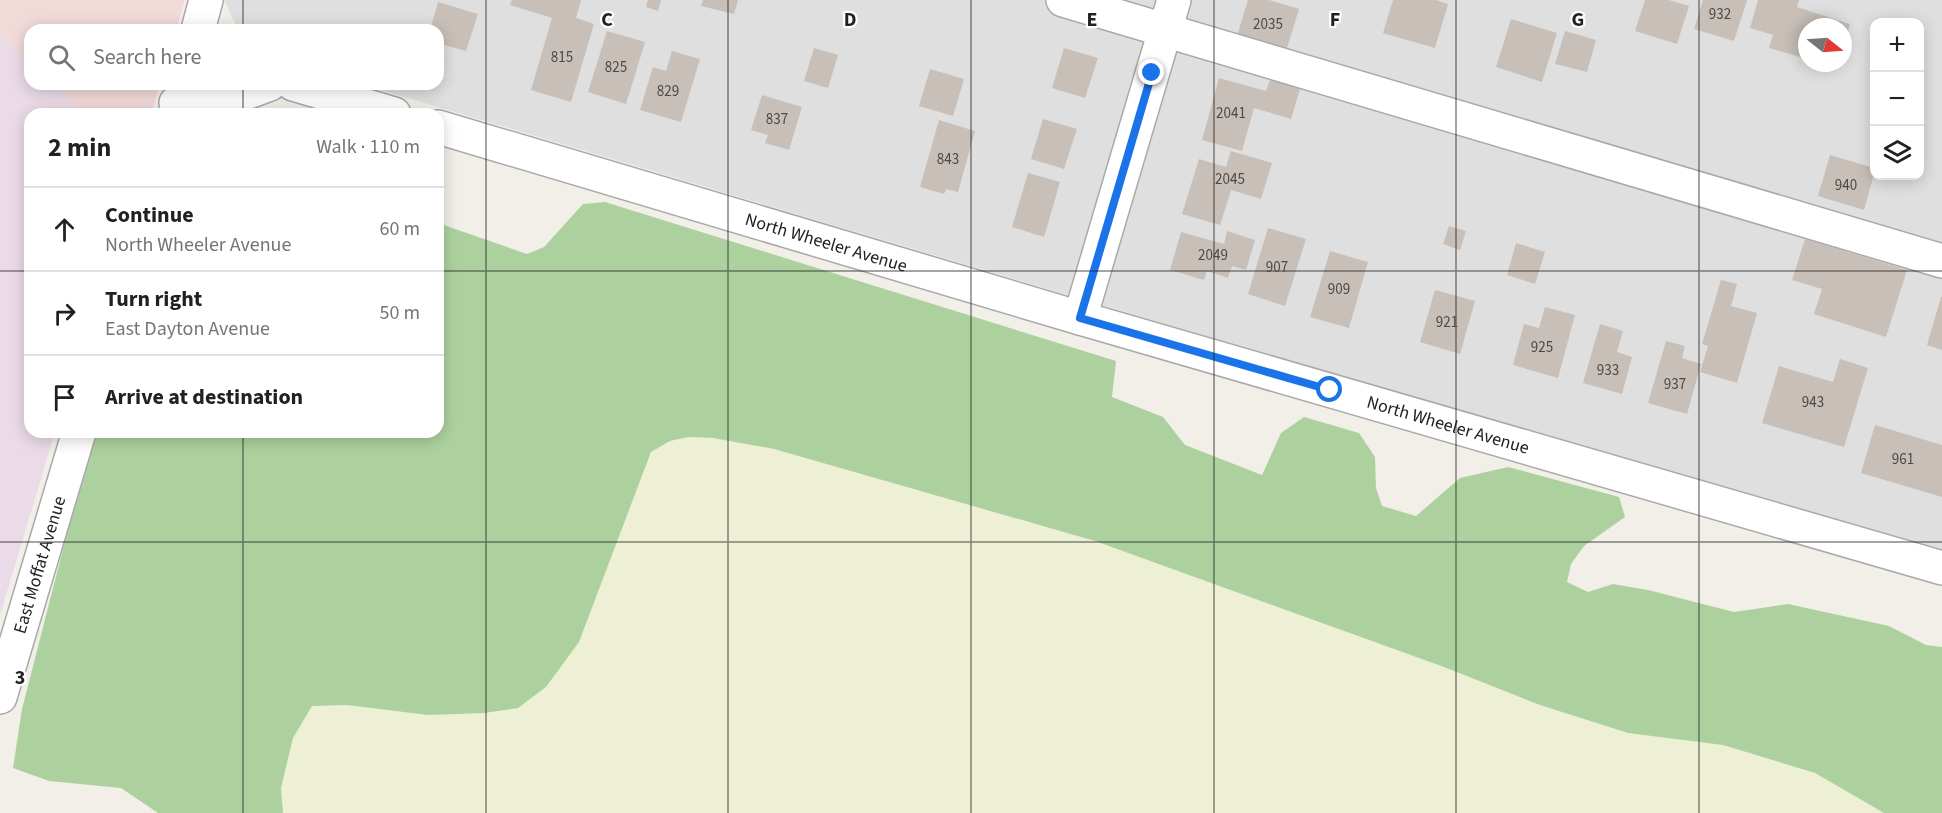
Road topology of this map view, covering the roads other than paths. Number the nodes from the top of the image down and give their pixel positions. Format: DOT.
graph roads {
  1 [pos="206,0"];
  2 [pos="1063,0"];
  3 [pos="1170,15"];
  4 [pos="200,24"];
  5 [pos="254,90"];
  6 [pos="313,90"];
  7 [pos="177,100"];
  8 [pos="374,108"];
  9 [pos="444,129"];
  10 [pos="1942,261"];
  11 [pos="1080,318"];
  12 [pos="77,438"];
  13 [pos="1942,568"];
  14 [pos="0,697"];
  1 -- 4 [label="street"];
  2 -- 3 [label="street"];
  3 -- 10 [label="street"];
  3 -- 11 [label="street"];
  5 -- 7 [label="street"];
  6 -- 8 [label="street"];
  9 -- 11 [label="street, North Wheeler Avenue"];
  11 -- 13 [label="street, North Wheeler Avenue"];
  12 -- 14 [label="street, East Moffat Avenue"];
}
